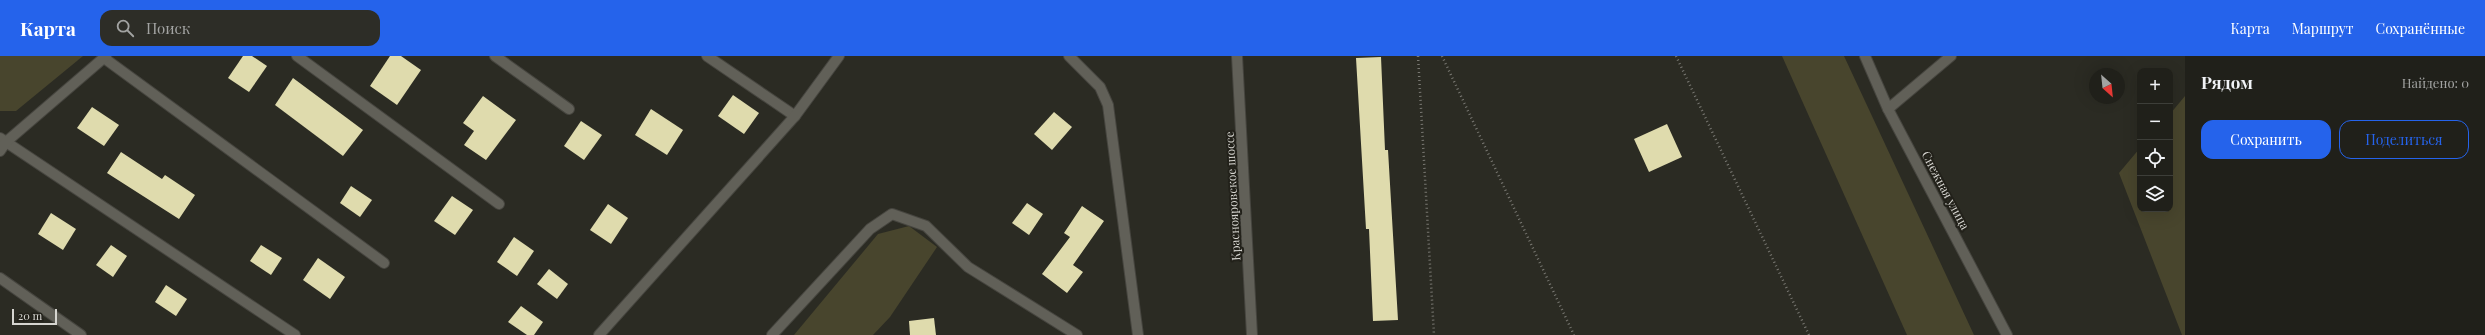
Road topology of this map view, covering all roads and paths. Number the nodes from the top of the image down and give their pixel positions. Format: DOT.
graph roads {
  1 [pos="297,56"];
  2 [pos="495,56"];
  3 [pos="707,56"];
  4 [pos="839,56"];
  5 [pos="1069,56"];
  6 [pos="1237,56"];
  7 [pos="1418,56"];
  8 [pos="1442,56"];
  9 [pos="1676,56"];
  10 [pos="1865,56"];
  11 [pos="1951,56"];
  12 [pos="105,57"];
  13 [pos="569,109"];
  14 [pos="1888,109"];
  15 [pos="795,116"];
  16 [pos="3,140"];
  17 [pos="0,151"];
  18 [pos="499,204"];
  19 [pos="384,263"];
  20 [pos="0,278"];
  21 [pos="80,335"];
  22 [pos="295,335"];
  23 [pos="599,335"];
  24 [pos="772,335"];
  25 [pos="1077,335"];
  26 [pos="1138,335"];
  27 [pos="1252,335"];
  28 [pos="1434,335"];
  29 [pos="1574,335"];
  30 [pos="1809,335"];
  31 [pos="2007,335"];
  1 -- 18 [label="street"];
  2 -- 13 [label="street"];
  3 -- 15 [label="street"];
  4 -- 15 [label="street"];
  5 -- 26 [label="street"];
  6 -- 27 [label="street, Краснояровское шоссе"];
  7 -- 28 [label="path"];
  8 -- 29 [label="path"];
  9 -- 30 [label="path"];
  10 -- 14 [label="street, Снежная улица"];
  11 -- 14 [label="street"];
  12 -- 16 [label="street"];
  12 -- 19 [label="street"];
  14 -- 31 [label="street, Снежная улица"];
  15 -- 23 [label="street"];
  16 -- 17 [label="street"];
  16 -- 22 [label="street"];
  20 -- 21 [label="street"];
  24 -- 25 [label="street"];
}
